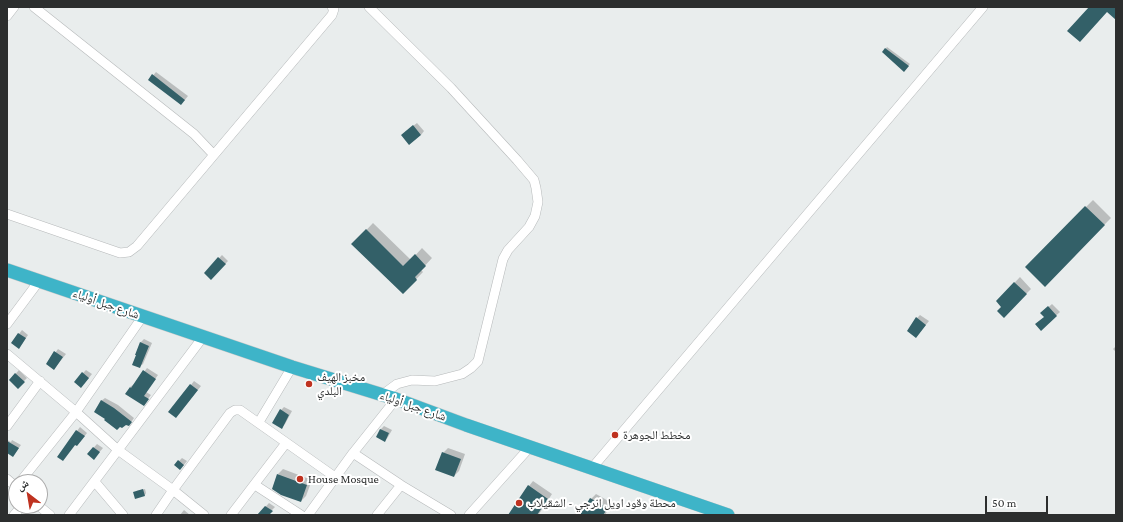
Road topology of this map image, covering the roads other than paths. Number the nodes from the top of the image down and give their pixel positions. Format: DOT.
graph roads {
  1 [pos="34,7"];
  2 [pos="332,7"];
  3 [pos="369,7"];
  4 [pos="983,7"];
  5 [pos="214,155"];
  6 [pos="7,214"];
  7 [pos="7,270"];
  8 [pos="39,281"];
  9 [pos="143,316"];
  10 [pos="7,324"];
  11 [pos="203,337"];
  12 [pos="7,354"];
  13 [pos="292,367"];
  14 [pos="40,381"];
  15 [pos="382,395"];
  16 [pos="396,399"];
  17 [pos="76,412"];
  18 [pos="259,422"];
  19 [pos="7,426"];
  20 [pos="286,442"];
  21 [pos="530,447"];
  22 [pos="118,450"];
  23 [pos="352,453"];
  24 [pos="592,468"];
  25 [pos="26,474"];
  26 [pos="335,477"];
  27 [pos="95,482"];
  28 [pos="255,485"];
  29 [pos="401,486"];
  30 [pos="173,490"];
  31 [pos="69,515"];
  32 [pos="123,515"];
  33 [pos="156,515"];
  34 [pos="204,515"];
  35 [pos="231,515"];
  36 [pos="301,515"];
  37 [pos="308,515"];
  38 [pos="377,515"];
  39 [pos="451,515"];
  40 [pos="469,515"];
  41 [pos="728,515"];
  1 -- 5 [label="street"];
  2 -- 5 [label="street"];
  3 -- 15 [label="street"];
  4 -- 24 [label="street"];
  5 -- 6 [label="street"];
  7 -- 8 [label="highway, شارع جبل أولياء"];
  8 -- 9 [label="highway, شارع جبل أولياء"];
  8 -- 10 [label="street"];
  9 -- 11 [label="highway, شارع جبل أولياء"];
  9 -- 17 [label="street"];
  11 -- 13 [label="highway, شارع جبل أولياء"];
  11 -- 22 [label="street"];
  12 -- 14 [label="street"];
  13 -- 15 [label="highway, شارع جبل أولياء"];
  13 -- 18 [label="street"];
  14 -- 17 [label="street"];
  14 -- 19 [label="street"];
  15 -- 16 [label="highway, شارع جبل أولياء"];
  16 -- 21 [label="highway, شارع جبل أولياء"];
  16 -- 23 [label="street"];
  17 -- 22 [label="street"];
  17 -- 25 [label="street"];
  18 -- 20 [label="street"];
  18 -- 30 [label="street"];
  20 -- 26 [label="street"];
  20 -- 28 [label="street"];
  21 -- 24 [label="highway, شارع جبل أولياء"];
  21 -- 40 [label="street"];
  22 -- 27 [label="street"];
  22 -- 30 [label="street"];
  23 -- 26 [label="street"];
  23 -- 29 [label="street"];
  24 -- 41 [label="highway, شارع جبل أولياء"];
  26 -- 37 [label="street"];
  27 -- 31 [label="street"];
  27 -- 32 [label="street"];
  28 -- 35 [label="street"];
  28 -- 36 [label="street"];
  29 -- 38 [label="street"];
  29 -- 39 [label="street"];
  30 -- 33 [label="street"];
  30 -- 34 [label="street"];
}
